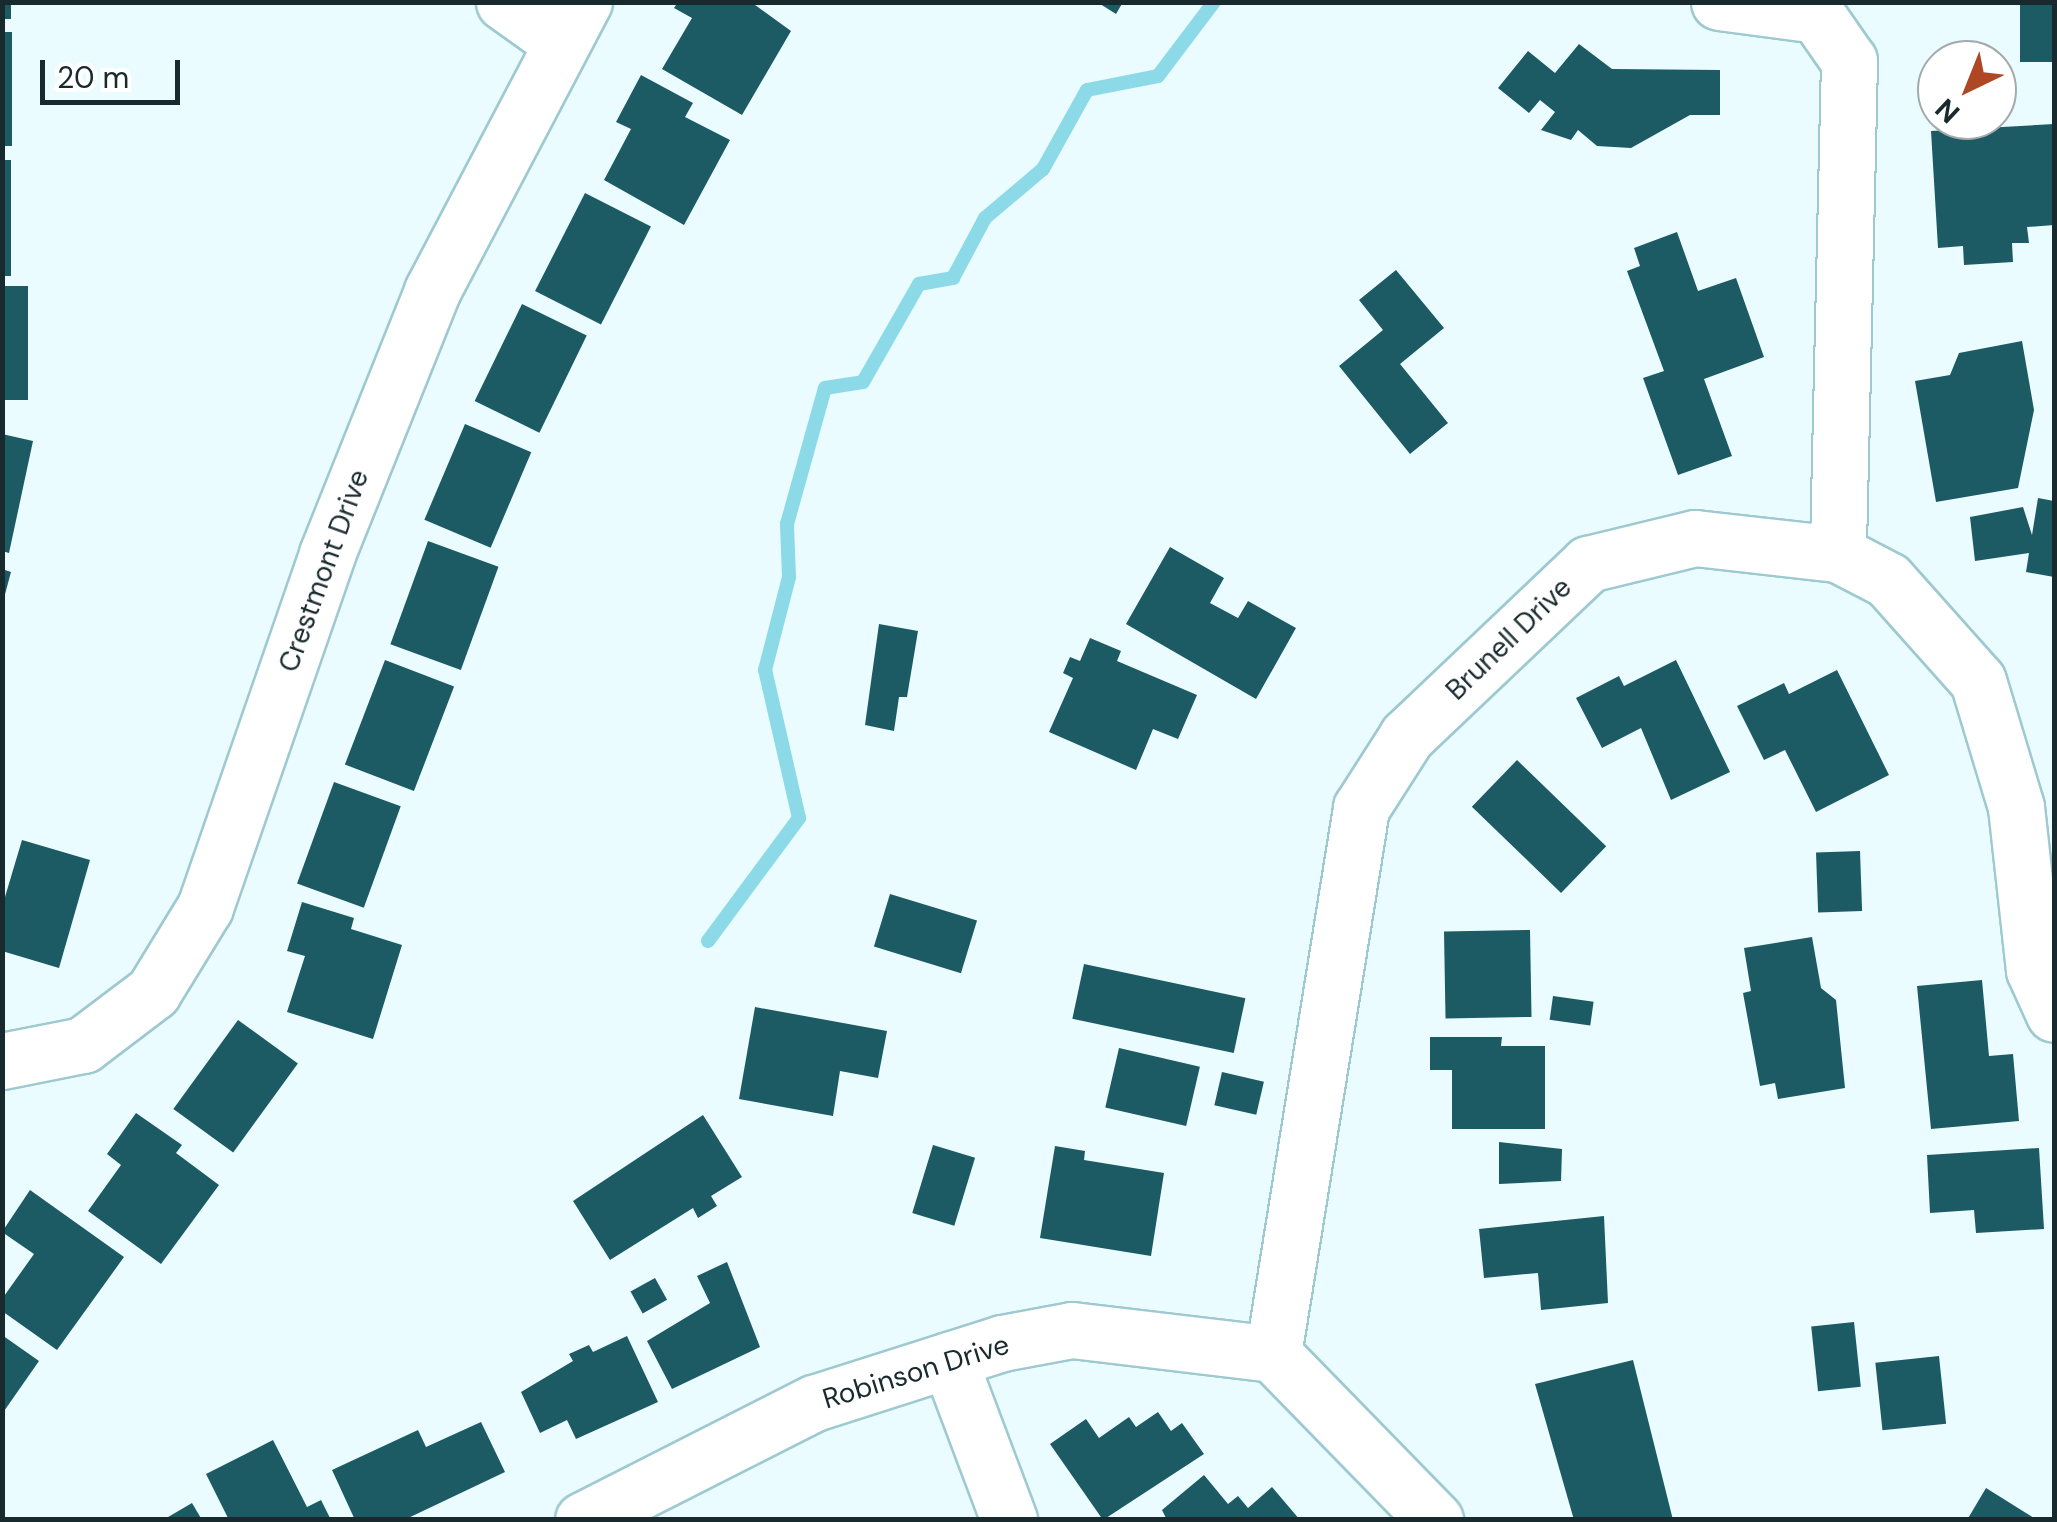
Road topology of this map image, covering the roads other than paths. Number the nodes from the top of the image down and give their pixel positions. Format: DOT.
graph roads {
  1 [pos="504,2"];
  2 [pos="1719,2"];
  3 [pos="572,22"];
  4 [pos="1838,554"];
  5 [pos="2054,1014"];
  6 [pos="2,1061"];
  7 [pos="1273,1354"];
  8 [pos="949,1360"];
  9 [pos="584,1520"];
  10 [pos="1008,1520"];
  11 [pos="1435,1520"];
  1 -- 3 [label="street"];
  2 -- 4 [label="street"];
  3 -- 6 [label="street, Crestmont Drive"];
  4 -- 5 [label="street"];
  4 -- 7 [label="street, Brunell Drive"];
  7 -- 8 [label="street, Robinson Drive"];
  7 -- 11 [label="street"];
  8 -- 9 [label="street, Robinson Drive"];
  8 -- 10 [label="street"];
}
